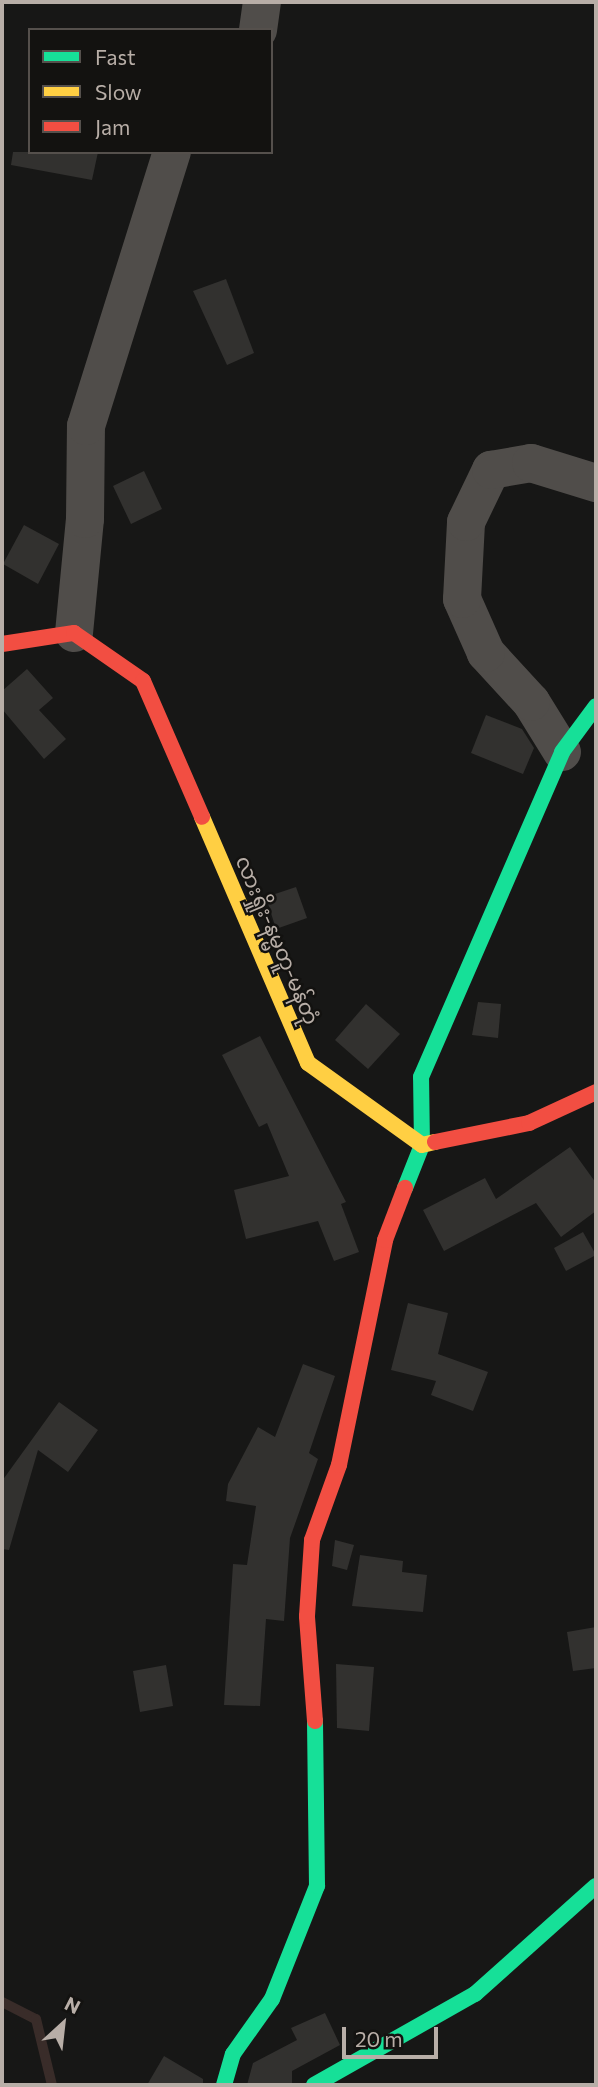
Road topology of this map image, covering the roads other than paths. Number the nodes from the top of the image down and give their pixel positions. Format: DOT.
graph roads {
  1 [pos="262,2"];
  2 [pos="258,28"];
  3 [pos="171,154"];
  4 [pos="596,483"];
  5 [pos="74,633"];
  6 [pos="2,644"];
  7 [pos="596,706"];
  8 [pos="562,752"];
  9 [pos="596,1092"];
  10 [pos="422,1145"];
  11 [pos="596,1886"];
  12 [pos="224,2085"];
  13 [pos="314,2085"];
  1 -- 2 [label="street"];
  3 -- 5 [label="street"];
  4 -- 8 [label="street"];
  5 -- 6 [label="street"];
  5 -- 10 [label="street, လားရှိုး-နမ္မတူ-မန်တုံ"];
  7 -- 8 [label="street"];
  8 -- 10 [label="street"];
  9 -- 10 [label="street"];
  10 -- 12 [label="street"];
  11 -- 13 [label="street"];
}
